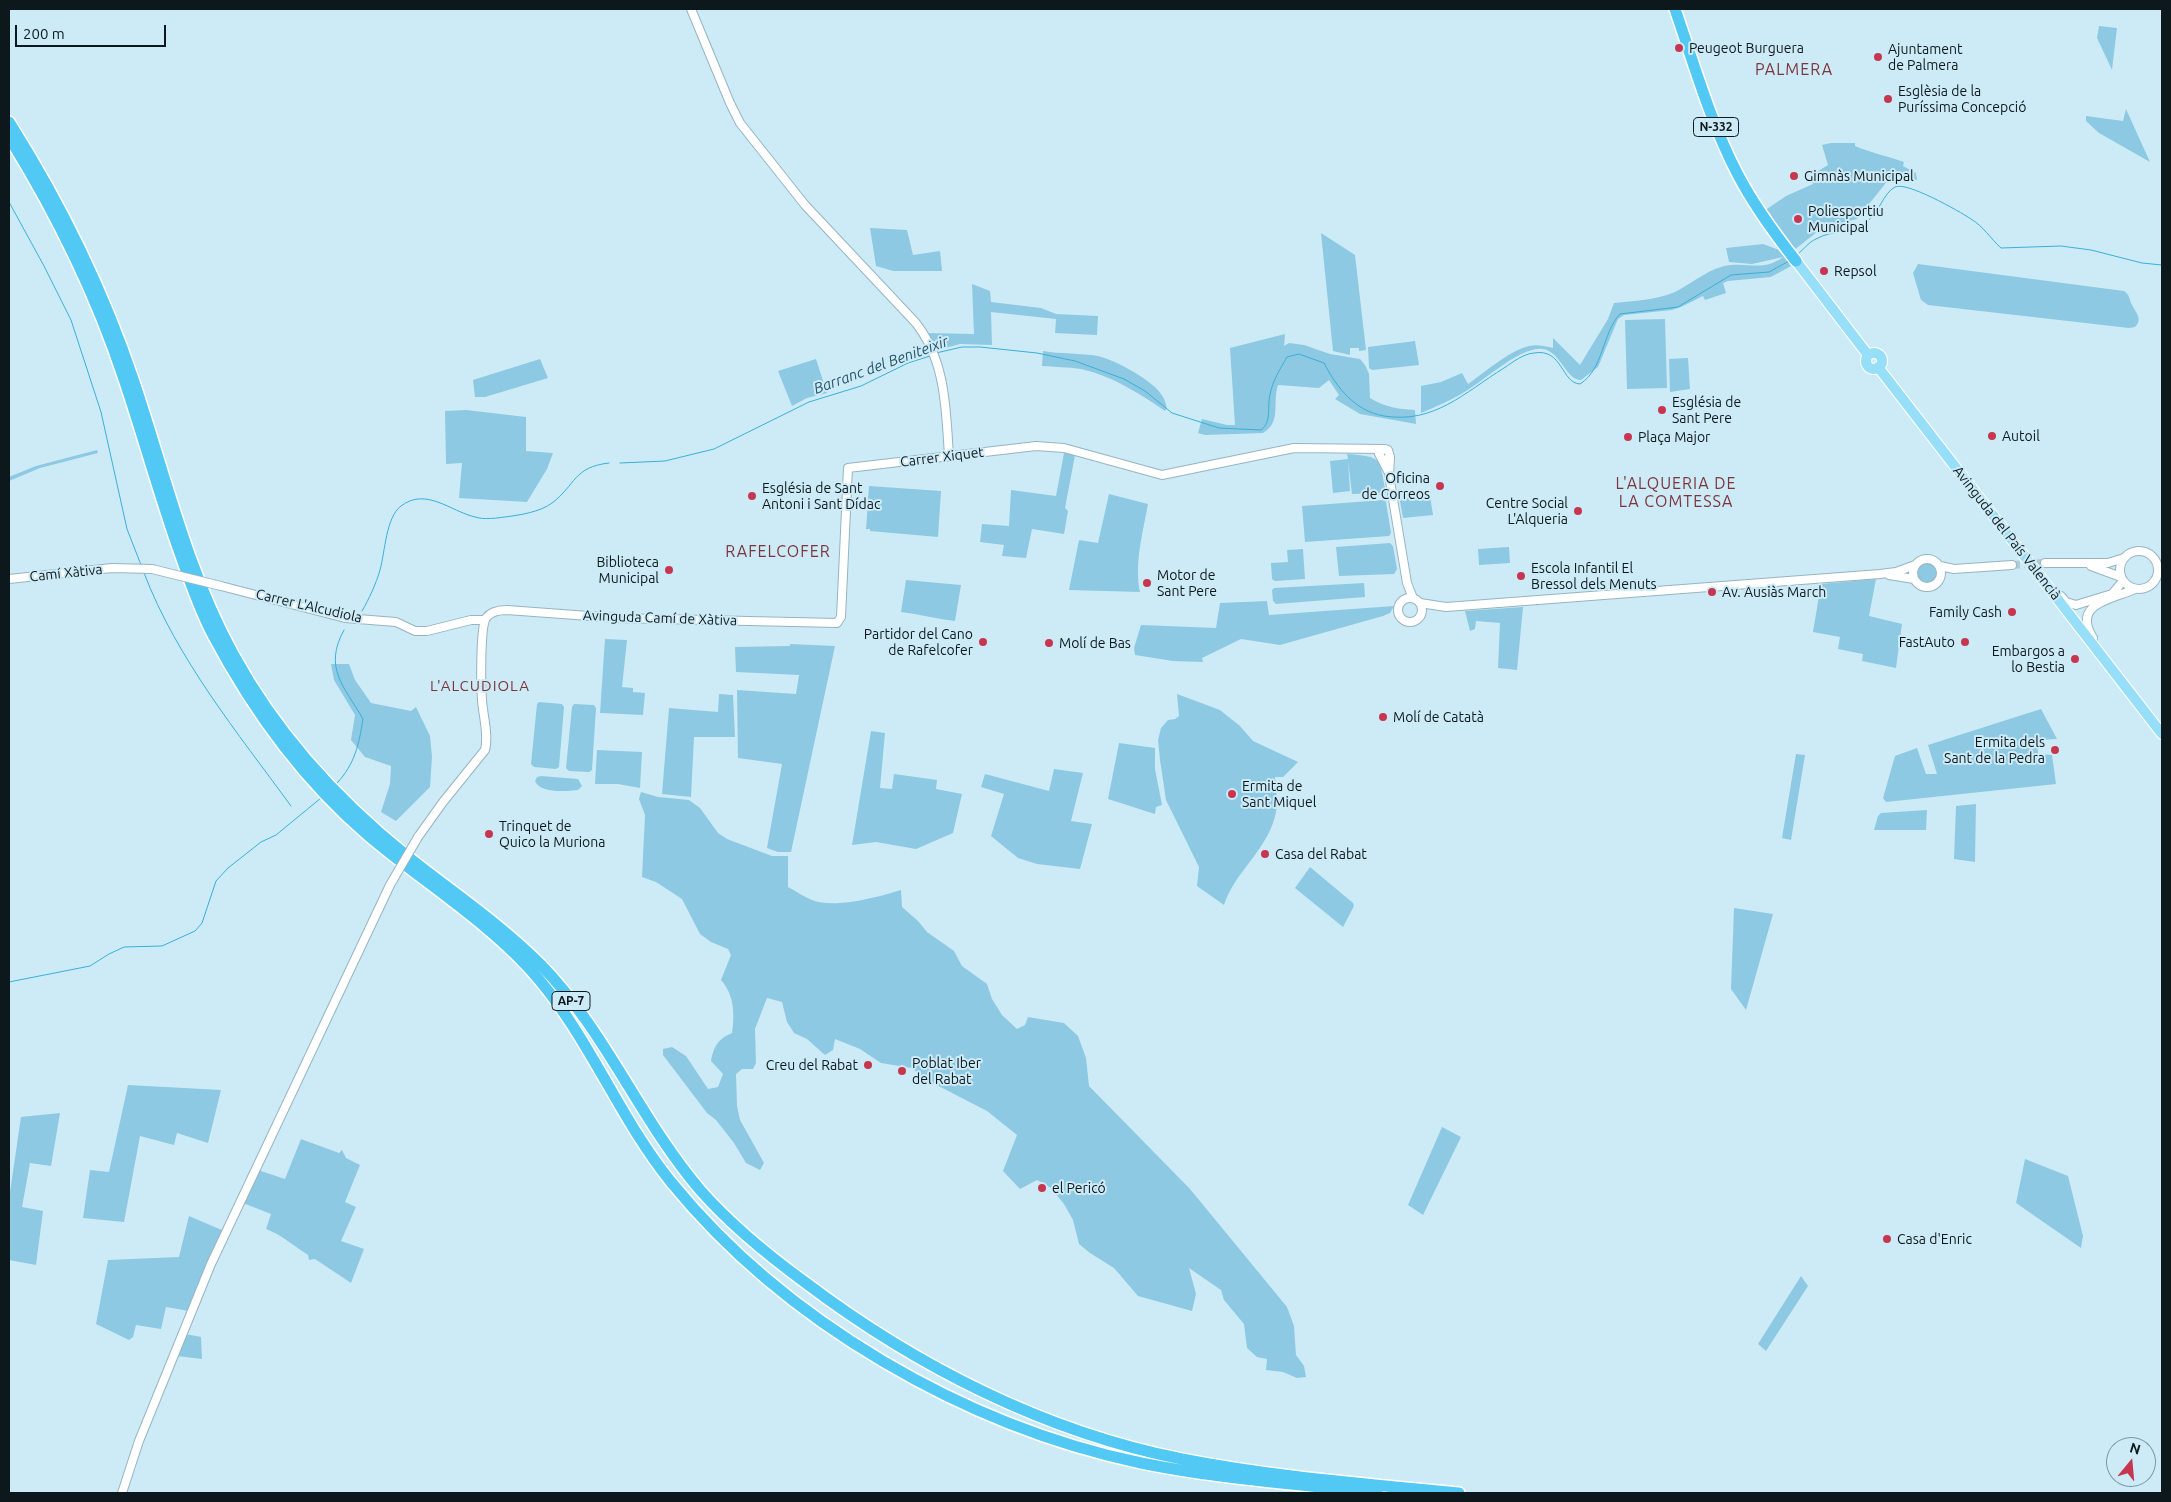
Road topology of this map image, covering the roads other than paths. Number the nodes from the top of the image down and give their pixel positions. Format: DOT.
graph roads {
  1 [pos="691,9"];
  2 [pos="1676,9"];
  3 [pos="9,122"];
  4 [pos="9,137"];
  5 [pos="1796,261"];
  6 [pos="1341,449"];
  7 [pos="950,457"];
  8 [pos="1384,458"];
  9 [pos="2124,558"];
  10 [pos="2154,558"];
  11 [pos="2162,559"];
  12 [pos="2045,563"];
  13 [pos="2080,563"];
  14 [pos="1915,565"];
  15 [pos="2012,565"];
  16 [pos="1940,566"];
  17 [pos="1954,569"];
  18 [pos="2037,572"];
  19 [pos="2160,573"];
  20 [pos="1880,574"];
  21 [pos="1941,576"];
  22 [pos="9,579"];
  23 [pos="1914,579"];
  24 [pos="2122,579"];
  25 [pos="1407,583"];
  26 [pos="221,586"];
  27 [pos="2135,589"];
  28 [pos="1414,598"];
  29 [pos="1404,599"];
  30 [pos="1420,603"];
  31 [pos="1446,607"];
  32 [pos="1422,612"];
  33 [pos="485,620"];
  34 [pos="838,622"];
  35 [pos="2135,699"];
  36 [pos="2162,734"];
  37 [pos="129,1472"];
  38 [pos="122,1493"];
  39 [pos="127,1493"];
  40 [pos="1377,1493"];
  41 [pos="1459,1493"];
  1 -- 7 [label="street"];
  2 -- 5 [label="highway, N-332"];
  3 -- 41 [label="highway, AP-7"];
  4 -- 40 [label="highway, AP-7"];
  5 -- 18 [label="main road, Avinguda del País Valencià"];
  6 -- 7 [label="street, Carrer Xiquet"];
  6 -- 8 [label="street"];
  6 -- 8 [label="street"];
  7 -- 34 [label="street, Carrer Xiquet"];
  8 -- 25 [label="street"];
  9 -- 10 [label="street"];
  9 -- 13 [label="street"];
  9 -- 24 [label="street"];
  10 -- 11 [label="street"];
  10 -- 19 [label="street"];
  12 -- 13 [label="street"];
  13 -- 24 [label="street"];
  14 -- 16 [label="street"];
  14 -- 20 [label="street"];
  14 -- 23 [label="street"];
  15 -- 17 [label="street"];
  16 -- 17 [label="street"];
  16 -- 21 [label="street"];
  17 -- 21 [label="street"];
  18 -- 24 [label="street"];
  18 -- 35 [label="main road, Avinguda del País Valencià"];
  19 -- 27 [label="street"];
  20 -- 23 [label="street"];
  20 -- 31 [label="street"];
  21 -- 23 [label="street"];
  22 -- 26 [label="street, Camí Xàtiva, bridge"];
  24 -- 27 [label="street"];
  25 -- 28 [label="street"];
  25 -- 29 [label="street"];
  26 -- 33 [label="street, Carrer L'Alcudiola"];
  27 -- 35 [label="street"];
  28 -- 29 [label="street"];
  28 -- 30 [label="street"];
  29 -- 32 [label="street"];
  30 -- 31 [label="street"];
  30 -- 32 [label="street"];
  31 -- 32 [label="street"];
  33 -- 34 [label="street, Avinguda Camí de Xàtiva"];
  33 -- 37 [label="street, bridge"];
  35 -- 36 [label="main road, Avinguda del País Valencià"];
  37 -- 38 [label="street"];
  37 -- 39 [label="street"];
}
